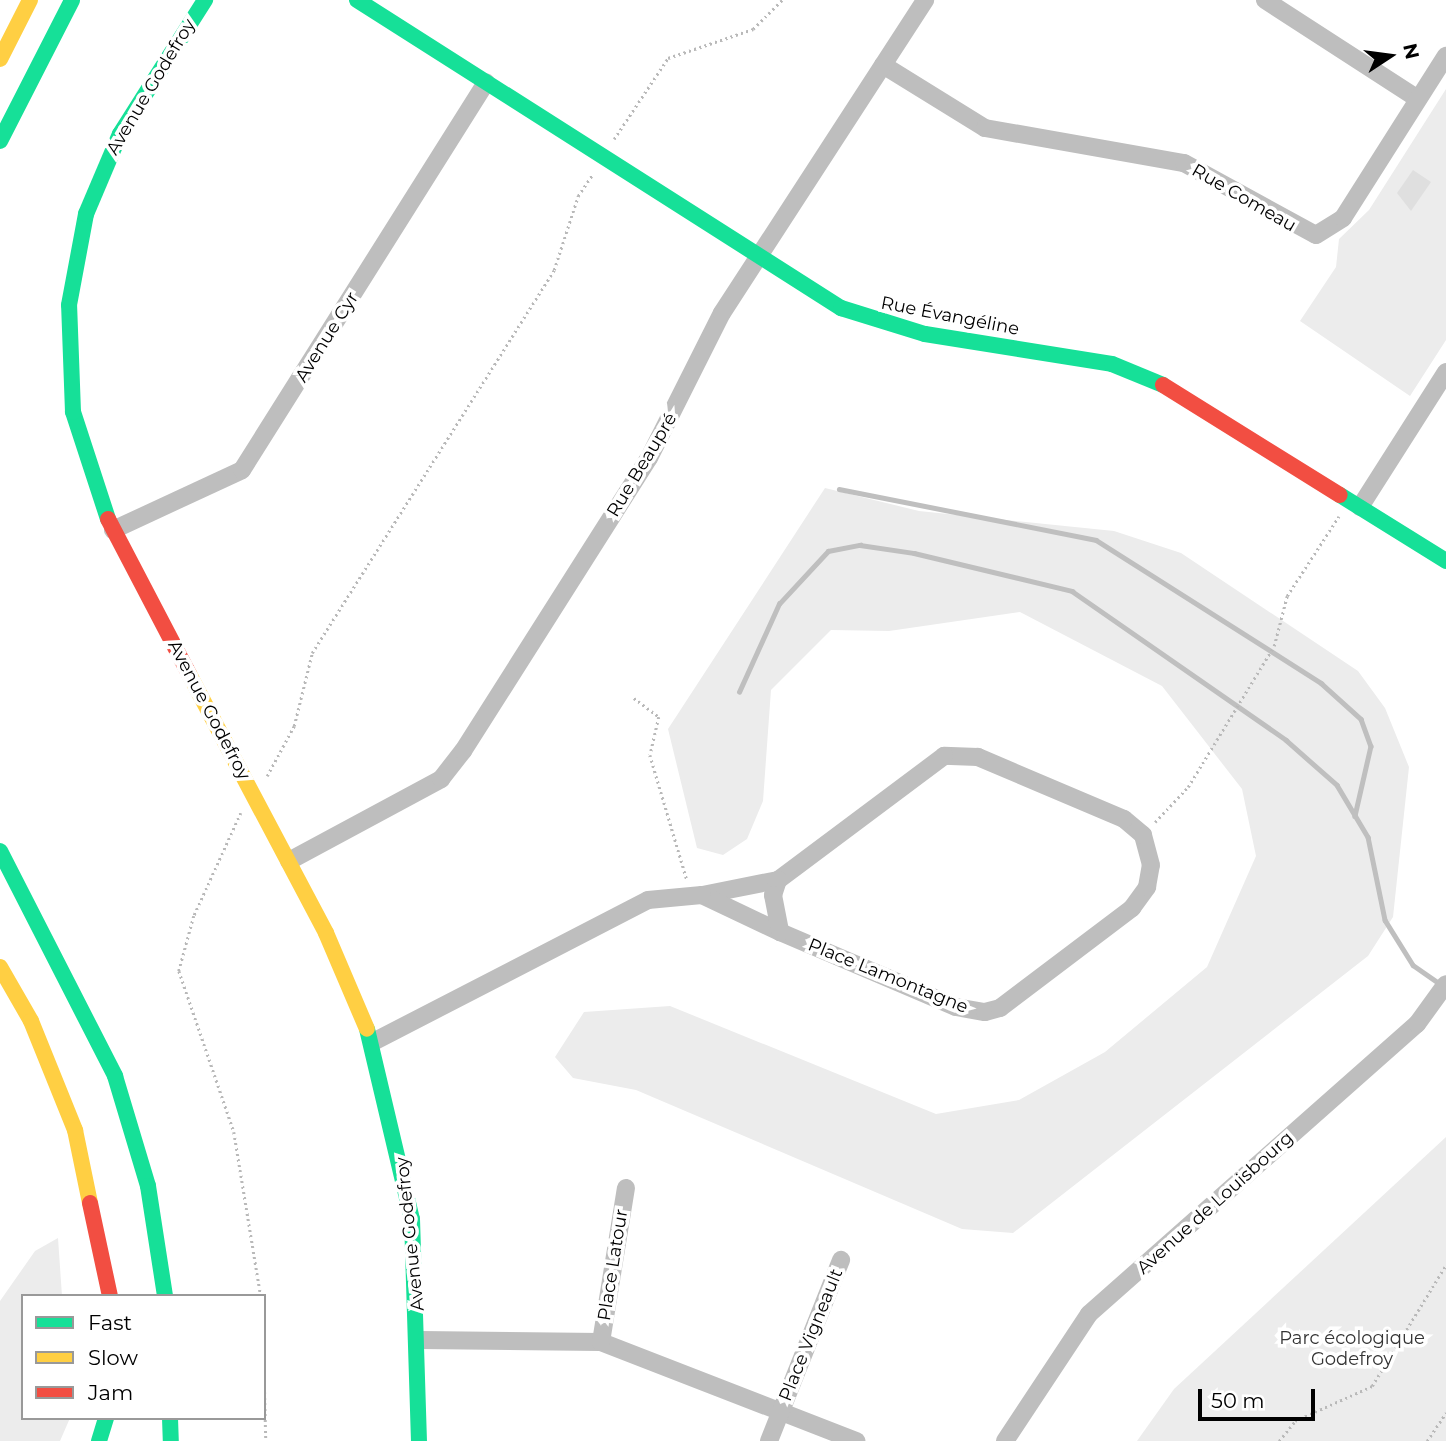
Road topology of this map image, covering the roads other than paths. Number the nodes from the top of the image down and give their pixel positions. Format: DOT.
graph roads {
  1 [pos="30,0"];
  2 [pos="72,0"];
  3 [pos="205,0"];
  4 [pos="357,0"];
  5 [pos="925,0"];
  6 [pos="1265,0"];
  7 [pos="50,43"];
  8 [pos="1446,56"];
  9 [pos="0,59"];
  10 [pos="883,65"];
  11 [pos="486,82"];
  12 [pos="1418,99"];
  13 [pos="0,141"];
  14 [pos="0,165"];
  15 [pos="758,257"];
  16 [pos="1446,372"];
  17 [pos="1355,504"];
  18 [pos="113,530"];
  19 [pos="1446,561"];
  20 [pos="0,850"];
  21 [pos="289,861"];
  22 [pos="778,880"];
  23 [pos="702,895"];
  24 [pos="780,932"];
  25 [pos="0,967"];
  26 [pos="1446,984"];
  27 [pos="373,1042"];
  28 [pos="626,1188"];
  29 [pos="841,1260"];
  30 [pos="110,1294"];
  31 [pos="165,1294"];
  32 [pos="419,1340"];
  33 [pos="601,1342"];
  34 [pos="780,1410"];
  35 [pos="105,1420"];
  36 [pos="170,1420"];
  37 [pos="99,1441"];
  38 [pos="170,1441"];
  39 [pos="419,1441"];
  40 [pos="769,1441"];
  41 [pos="856,1441"];
  42 [pos="1005,1441"];
  1 -- 9 [label="main road"];
  2 -- 7 [label="main road"];
  3 -- 18 [label="main road, Avenue Godefroy"];
  4 -- 11 [label="main road, Rue Évangéline"];
  5 -- 10 [label="street, Rue Beaupré"];
  6 -- 12 [label="street"];
  7 -- 13 [label="main road"];
  7 -- 14 [label="main road"];
  8 -- 12 [label="street, Rue Comeau"];
  10 -- 12 [label="street, Rue Comeau"];
  10 -- 15 [label="street, Rue Beaupré"];
  11 -- 15 [label="main road, Rue Évangéline"];
  11 -- 18 [label="street, Avenue Cyr"];
  15 -- 17 [label="main road, Rue Évangéline"];
  15 -- 21 [label="street, Rue Beaupré"];
  16 -- 17 [label="street"];
  17 -- 19 [label="main road, Rue Évangéline"];
  18 -- 21 [label="main road, Avenue Godefroy"];
  20 -- 31 [label="main road"];
  21 -- 27 [label="main road, Avenue Godefroy"];
  22 -- 23 [label="street"];
  22 -- 24 [label="street"];
  22 -- 24 [label="street, Place Lamontagne"];
  23 -- 24 [label="street, Place Lamontagne"];
  23 -- 27 [label="street"];
  25 -- 30 [label="main road"];
  26 -- 42 [label="street, Avenue de Louisbourg"];
  27 -- 32 [label="main road, Avenue Godefroy"];
  28 -- 33 [label="street, Place Latour"];
  29 -- 34 [label="street, Place Vigneault"];
  32 -- 33 [label="street"];
  32 -- 39 [label="main road, Avenue Godefroy"];
  33 -- 34 [label="street"];
  34 -- 40 [label="street"];
  34 -- 41 [label="street"];
  35 -- 37 [label="main road"];
  36 -- 38 [label="main road"];
}
